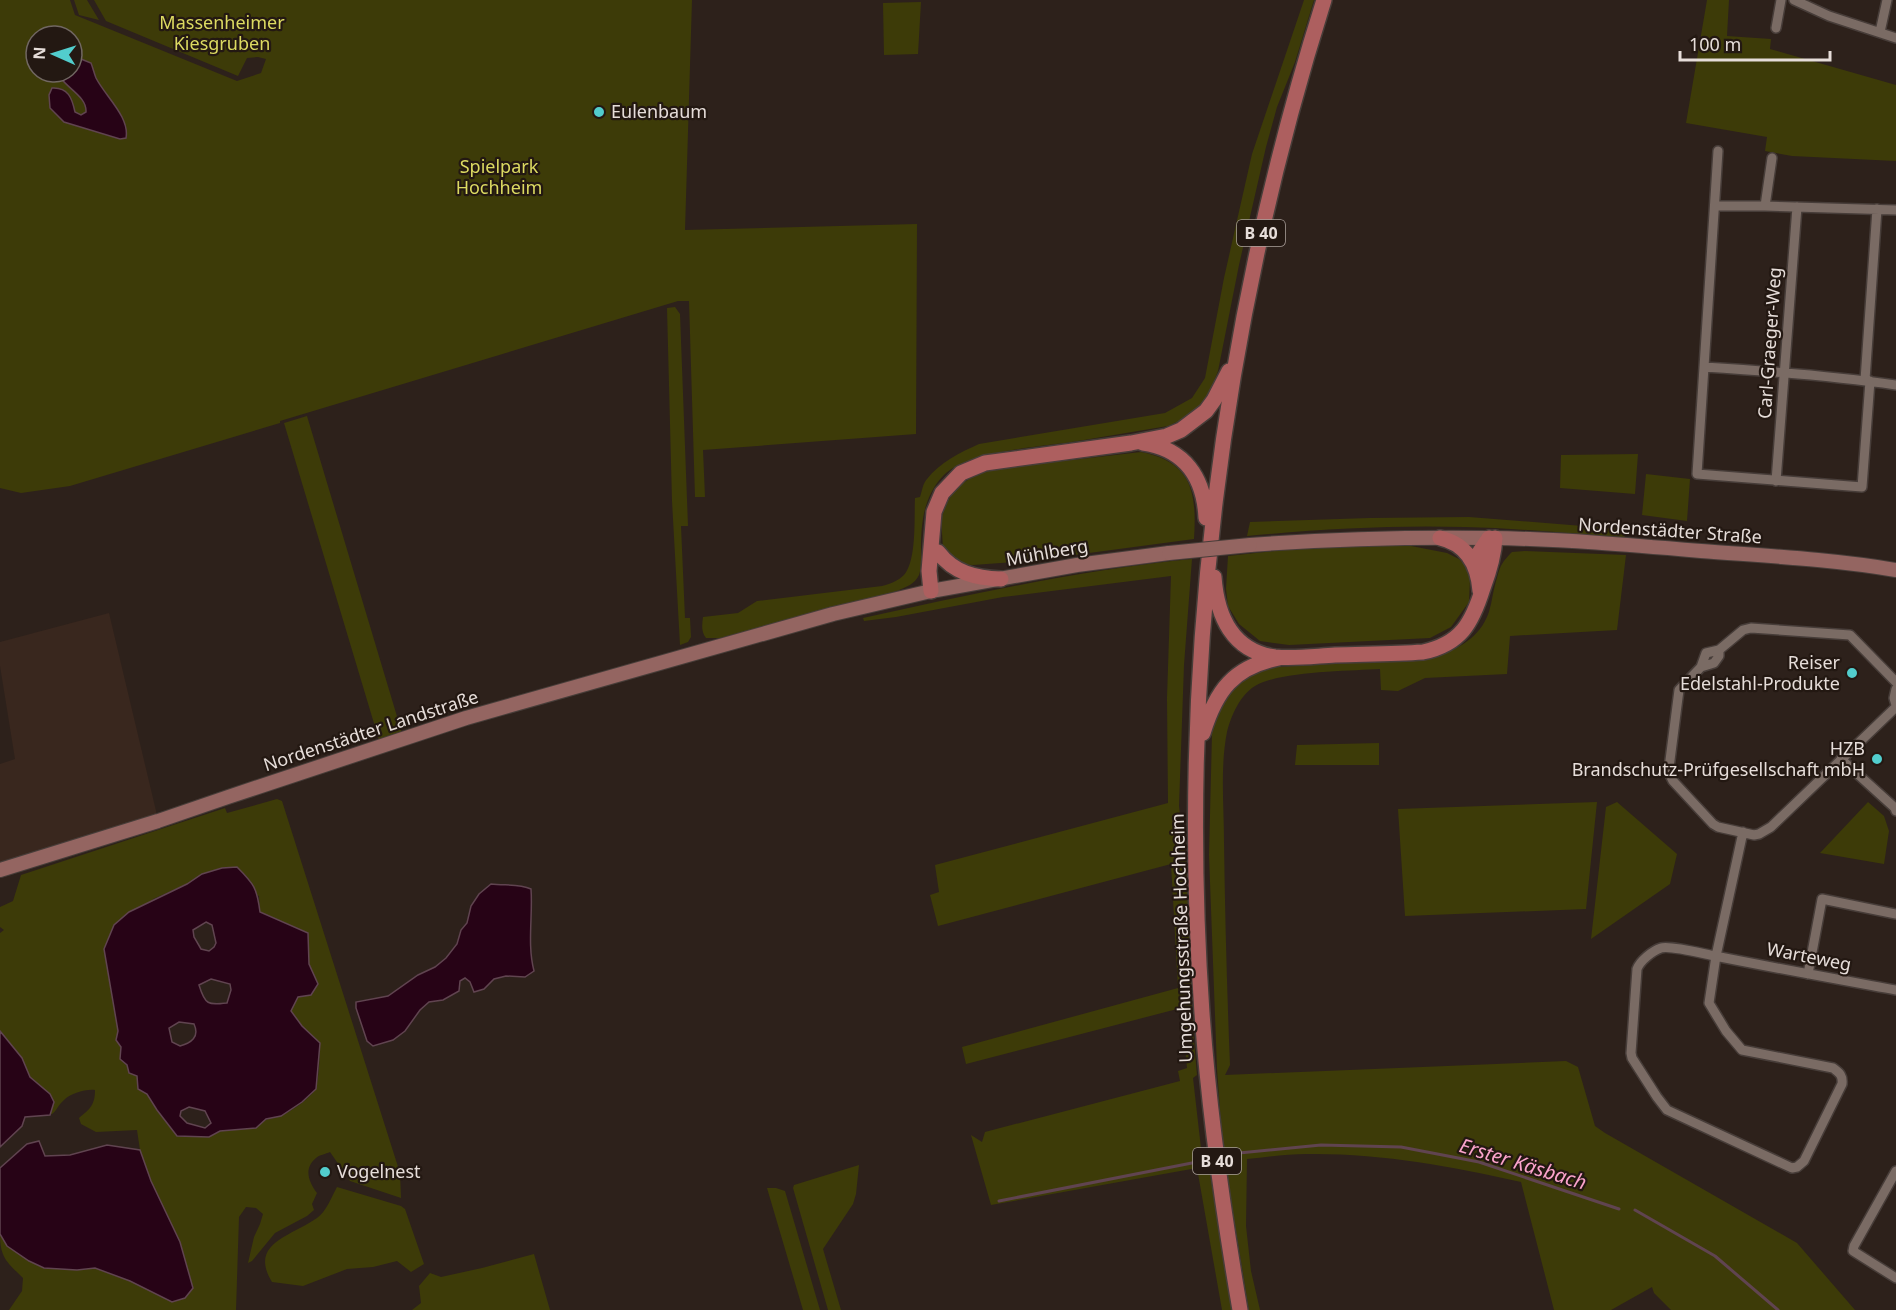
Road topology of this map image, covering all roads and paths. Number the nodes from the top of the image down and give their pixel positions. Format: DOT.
graph roads {
  1 [pos="1324,0"];
  2 [pos="1781,0"];
  3 [pos="1794,0"];
  4 [pos="1887,0"];
  5 [pos="1776,28"];
  6 [pos="1880,32"];
  7 [pos="1896,38"];
  8 [pos="1718,152"];
  9 [pos="1772,158"];
  10 [pos="1715,206"];
  11 [pos="1765,206"];
  12 [pos="1797,207"];
  13 [pos="1877,209"];
  14 [pos="1896,210"];
  15 [pos="1236,358"];
  16 [pos="1704,368"];
  17 [pos="1784,372"];
  18 [pos="1867,380"];
  19 [pos="1896,385"];
  20 [pos="1131,443"];
  21 [pos="1776,481"];
  22 [pos="931,532"];
  23 [pos="1210,538"];
  24 [pos="1440,538"];
  25 [pos="1492,538"];
  26 [pos="1250,545"];
  27 [pos="938,552"];
  28 [pos="1208,563"];
  29 [pos="1896,570"];
  30 [pos="1479,576"];
  31 [pos="1001,579"];
  32 [pos="931,591"];
  33 [pos="1480,598"];
  34 [pos="756,635"];
  35 [pos="1286,657"];
  36 [pos="1896,682"];
  37 [pos="1896,689"];
  38 [pos="1896,706"];
  39 [pos="1196,756"];
  40 [pos="1841,759"];
  41 [pos="1896,811"];
  42 [pos="1743,832"];
  43 [pos="0,870"];
  44 [pos="1896,914"];
  45 [pos="1716,956"];
  46 [pos="1808,974"];
  47 [pos="1896,990"];
  48 [pos="1896,1171"];
  49 [pos="1896,1278"];
  50 [pos="1240,1310"];
  1 -- 15 [label="main road, B 40"];
  2 -- 5 [label="street"];
  3 -- 6 [label="street"];
  4 -- 6 [label="street"];
  6 -- 7 [label="street"];
  8 -- 10 [label="street"];
  9 -- 11 [label="street"];
  10 -- 11 [label="street"];
  10 -- 16 [label="street"];
  11 -- 12 [label="street"];
  12 -- 13 [label="street"];
  12 -- 17 [label="street, Carl-Graeger-Weg"];
  13 -- 14 [label="street"];
  13 -- 18 [label="street"];
  15 -- 20 [label="main road"];
  15 -- 23 [label="main road, B 40"];
  16 -- 17 [label="street"];
  16 -- 21 [label="street"];
  17 -- 18 [label="street"];
  17 -- 21 [label="street, Carl-Graeger-Weg"];
  18 -- 19 [label="street"];
  18 -- 21 [label="street"];
  20 -- 22 [label="main road"];
  20 -- 28 [label="main road"];
  22 -- 27 [label="main road"];
  22 -- 32 [label="main road"];
  23 -- 28 [label="main road, B 40"];
  23 -- 35 [label="main road"];
  24 -- 25 [label="main road, Nordenstädter Straße"];
  24 -- 26 [label="main road, Nordenstädter Straße"];
  24 -- 30 [label="main road"];
  25 -- 29 [label="main road, Nordenstädter Straße"];
  25 -- 30 [label="main road"];
  25 -- 33 [label="main road"];
  26 -- 31 [label="main road, Mühlberg, bridge"];
  27 -- 31 [label="main road"];
  27 -- 32 [label="main road"];
  28 -- 39 [label="main road, Umgehungsstraße Hochheim / B 40"];
  30 -- 33 [label="main road"];
  31 -- 32 [label="main road, Mühlberg"];
  32 -- 34 [label="main road, Mühlberg"];
  33 -- 35 [label="main road"];
  34 -- 43 [label="main road, Nordenstädter Landstraße"];
  35 -- 39 [label="main road"];
  36 -- 42 [label="street"];
  37 -- 38 [label="street"];
  38 -- 40 [label="street"];
  39 -- 50 [label="main road, Umgehungsstraße Hochheim / B 40"];
  40 -- 41 [label="street"];
  40 -- 42 [label="street"];
  42 -- 45 [label="street"];
  44 -- 46 [label="street"];
  45 -- 45 [label="street"];
  45 -- 46 [label="street, Warteweg"];
  46 -- 47 [label="street, Warteweg"];
  48 -- 49 [label="street"];
}
